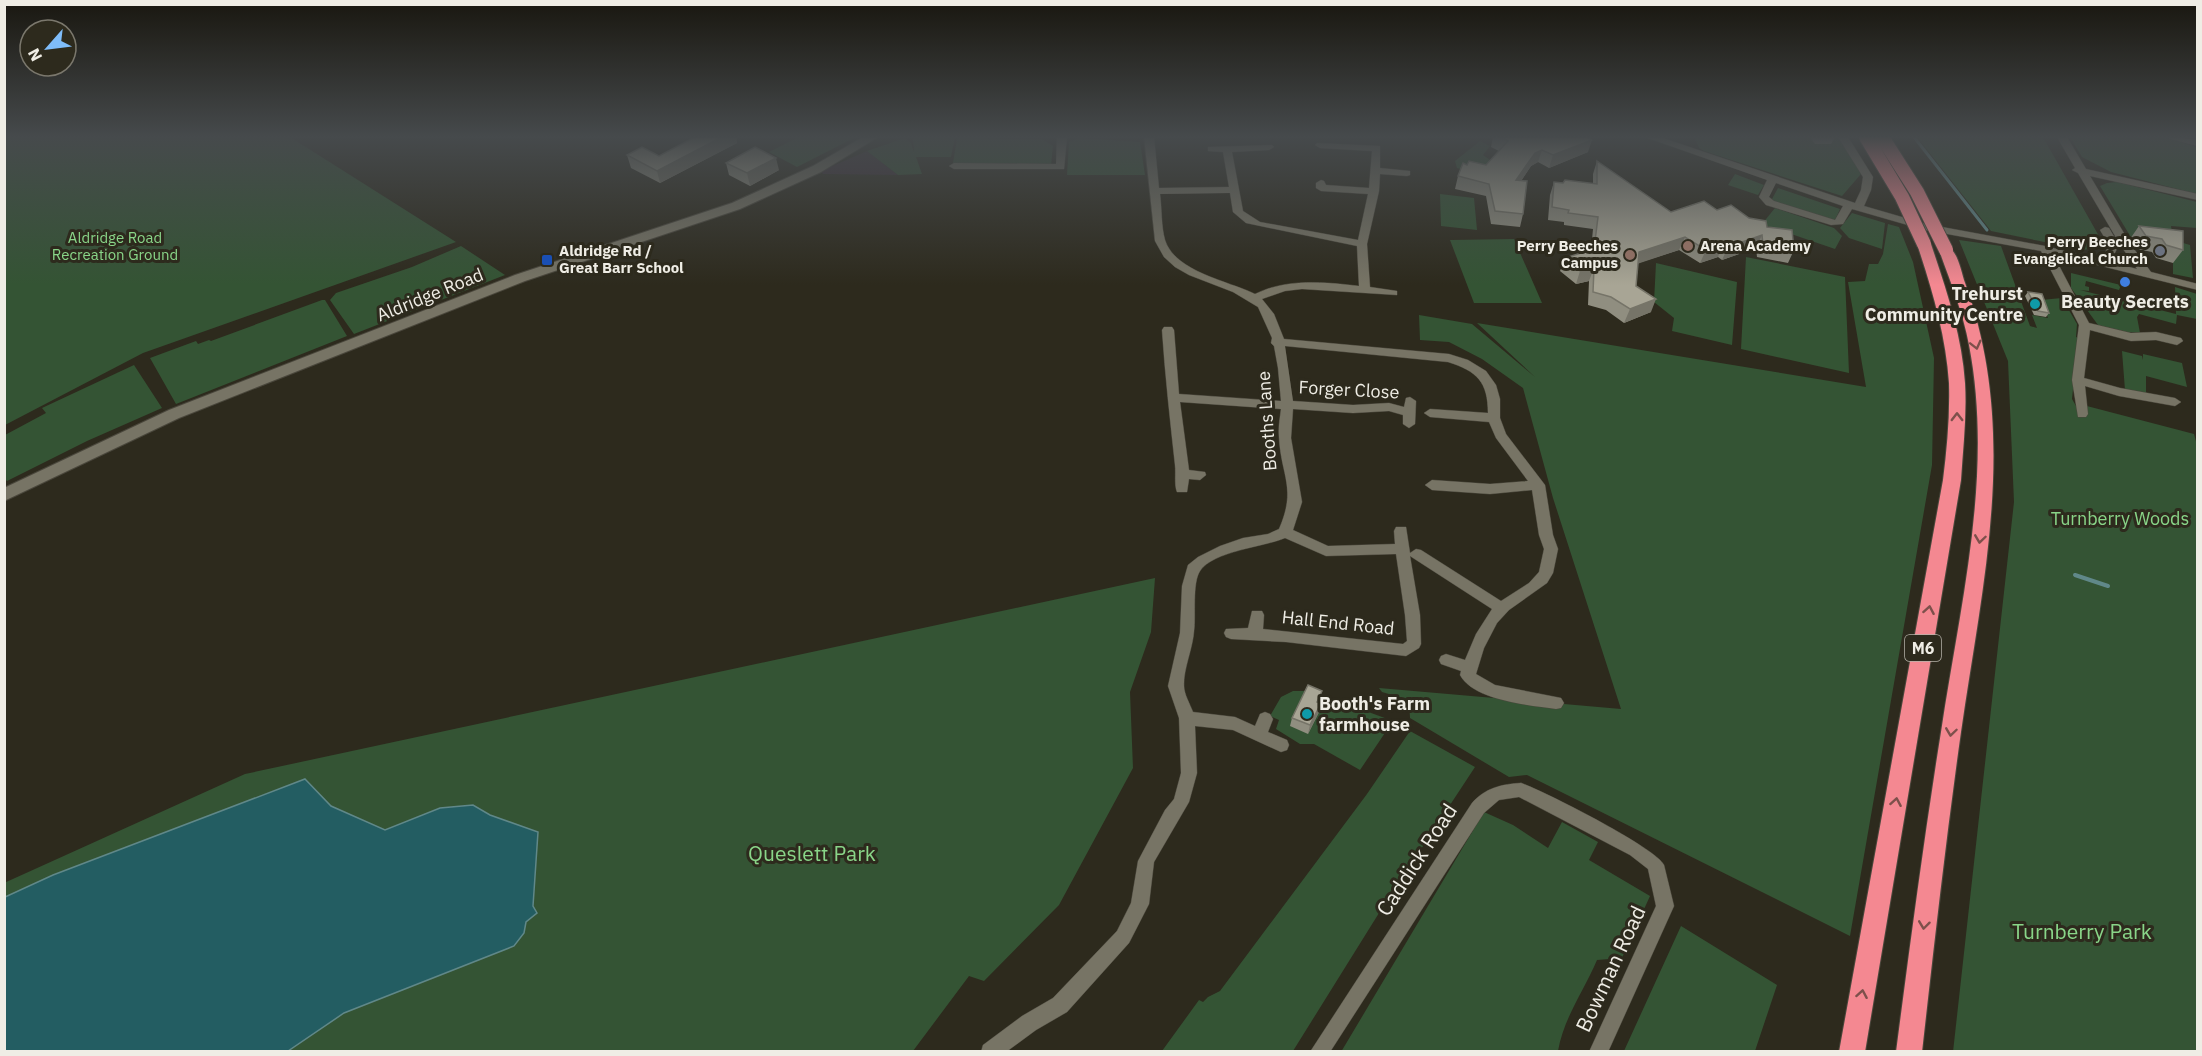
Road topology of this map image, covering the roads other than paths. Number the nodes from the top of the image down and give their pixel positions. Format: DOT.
graph roads {
  1 [pos="779,186"];
  2 [pos="1154,186"];
  3 [pos="1233,186"];
  4 [pos="1374,186"];
  5 [pos="1769,186"];
  6 [pos="1795,186"];
  7 [pos="1867,186"];
  8 [pos="1896,186"];
  9 [pos="1914,186"];
  10 [pos="2079,186"];
  11 [pos="2091,186"];
  12 [pos="2149,186"];
  13 [pos="1321,188"];
  14 [pos="1234,190"];
  15 [pos="1154,191"];
  16 [pos="1374,191"];
  17 [pos="2198,198"];
  18 [pos="1854,206"];
  19 [pos="1362,244"];
  20 [pos="2045,249"];
  21 [pos="2134,257"];
  22 [pos="2108,258"];
  23 [pos="2146,273"];
  24 [pos="2198,287"];
  25 [pos="1365,290"];
  26 [pos="1393,293"];
  27 [pos="1254,298"];
  28 [pos="2085,325"];
  29 [pos="1173,337"];
  30 [pos="2177,341"];
  31 [pos="1277,343"];
  32 [pos="2078,380"];
  33 [pos="1173,398"];
  34 [pos="2175,402"];
  35 [pos="1287,405"];
  36 [pos="1409,412"];
  37 [pos="1430,413"];
  38 [pos="2082,414"];
  39 [pos="1494,418"];
  40 [pos="1183,474"];
  41 [pos="1200,475"];
  42 [pos="1432,485"];
  43 [pos="1538,485"];
  44 [pos="1182,489"];
  45 [pos="4,495"];
  46 [pos="1401,531"];
  47 [pos="1285,532"];
  48 [pos="1401,549"];
  49 [pos="1416,554"];
  50 [pos="1501,608"];
  51 [pos="1257,615"];
  52 [pos="1231,633"];
  53 [pos="1255,634"];
  54 [pos="1446,660"];
  55 [pos="1470,674"];
  56 [pos="1556,703"];
  57 [pos="1187,718"];
  58 [pos="1281,745"];
  59 [pos="1665,906"];
  60 [pos="990,1052"];
  61 [pos="1319,1052"];
  62 [pos="1598,1052"];
  63 [pos="1852,1052"];
  64 [pos="1909,1052"];
  1 -- 45 [label="street, Aldridge Road"];
  2 -- 15 [label="street"];
  3 -- 14 [label="street"];
  4 -- 16 [label="street"];
  5 -- 18 [label="street"];
  6 -- 18 [label="street"];
  7 -- 18 [label="street"];
  63 -- 8 [label="highway, M6, one-way, bridge"];
  9 -- 64 [label="highway, M6, one-way, bridge"];
  10 -- 22 [label="street"];
  11 -- 21 [label="street"];
  12 -- 17 [label="street"];
  13 -- 16 [label="street"];
  14 -- 15 [label="street"];
  14 -- 19 [label="street"];
  15 -- 27 [label="street"];
  16 -- 19 [label="street"];
  18 -- 20 [label="street"];
  19 -- 25 [label="street"];
  20 -- 22 [label="street"];
  20 -- 28 [label="street"];
  21 -- 22 [label="street"];
  21 -- 23 [label="street"];
  22 -- 23 [label="street"];
  23 -- 24 [label="street"];
  25 -- 26 [label="street"];
  25 -- 27 [label="street"];
  27 -- 31 [label="street, Booths Lane"];
  28 -- 30 [label="street"];
  28 -- 32 [label="street"];
  29 -- 33 [label="street"];
  31 -- 35 [label="street, Booths Lane"];
  31 -- 39 [label="street"];
  32 -- 34 [label="street"];
  32 -- 38 [label="street"];
  33 -- 35 [label="street, Forger Close"];
  33 -- 40 [label="street"];
  35 -- 36 [label="street, Forger Close"];
  35 -- 47 [label="street, Booths Lane"];
  37 -- 39 [label="street"];
  39 -- 43 [label="street"];
  40 -- 41 [label="street"];
  40 -- 44 [label="street"];
  42 -- 43 [label="street"];
  43 -- 50 [label="street"];
  46 -- 48 [label="street, Hall End Road"];
  47 -- 48 [label="street"];
  47 -- 57 [label="street"];
  48 -- 53 [label="street, Hall End Road"];
  49 -- 50 [label="street"];
  50 -- 55 [label="street"];
  51 -- 53 [label="street"];
  52 -- 53 [label="street, Hall End Road"];
  54 -- 55 [label="street"];
  55 -- 56 [label="street"];
  57 -- 58 [label="street"];
  57 -- 60 [label="street"];
  59 -- 61 [label="street, Caddick Road"];
  59 -- 62 [label="street, Bowman Road"];
}
